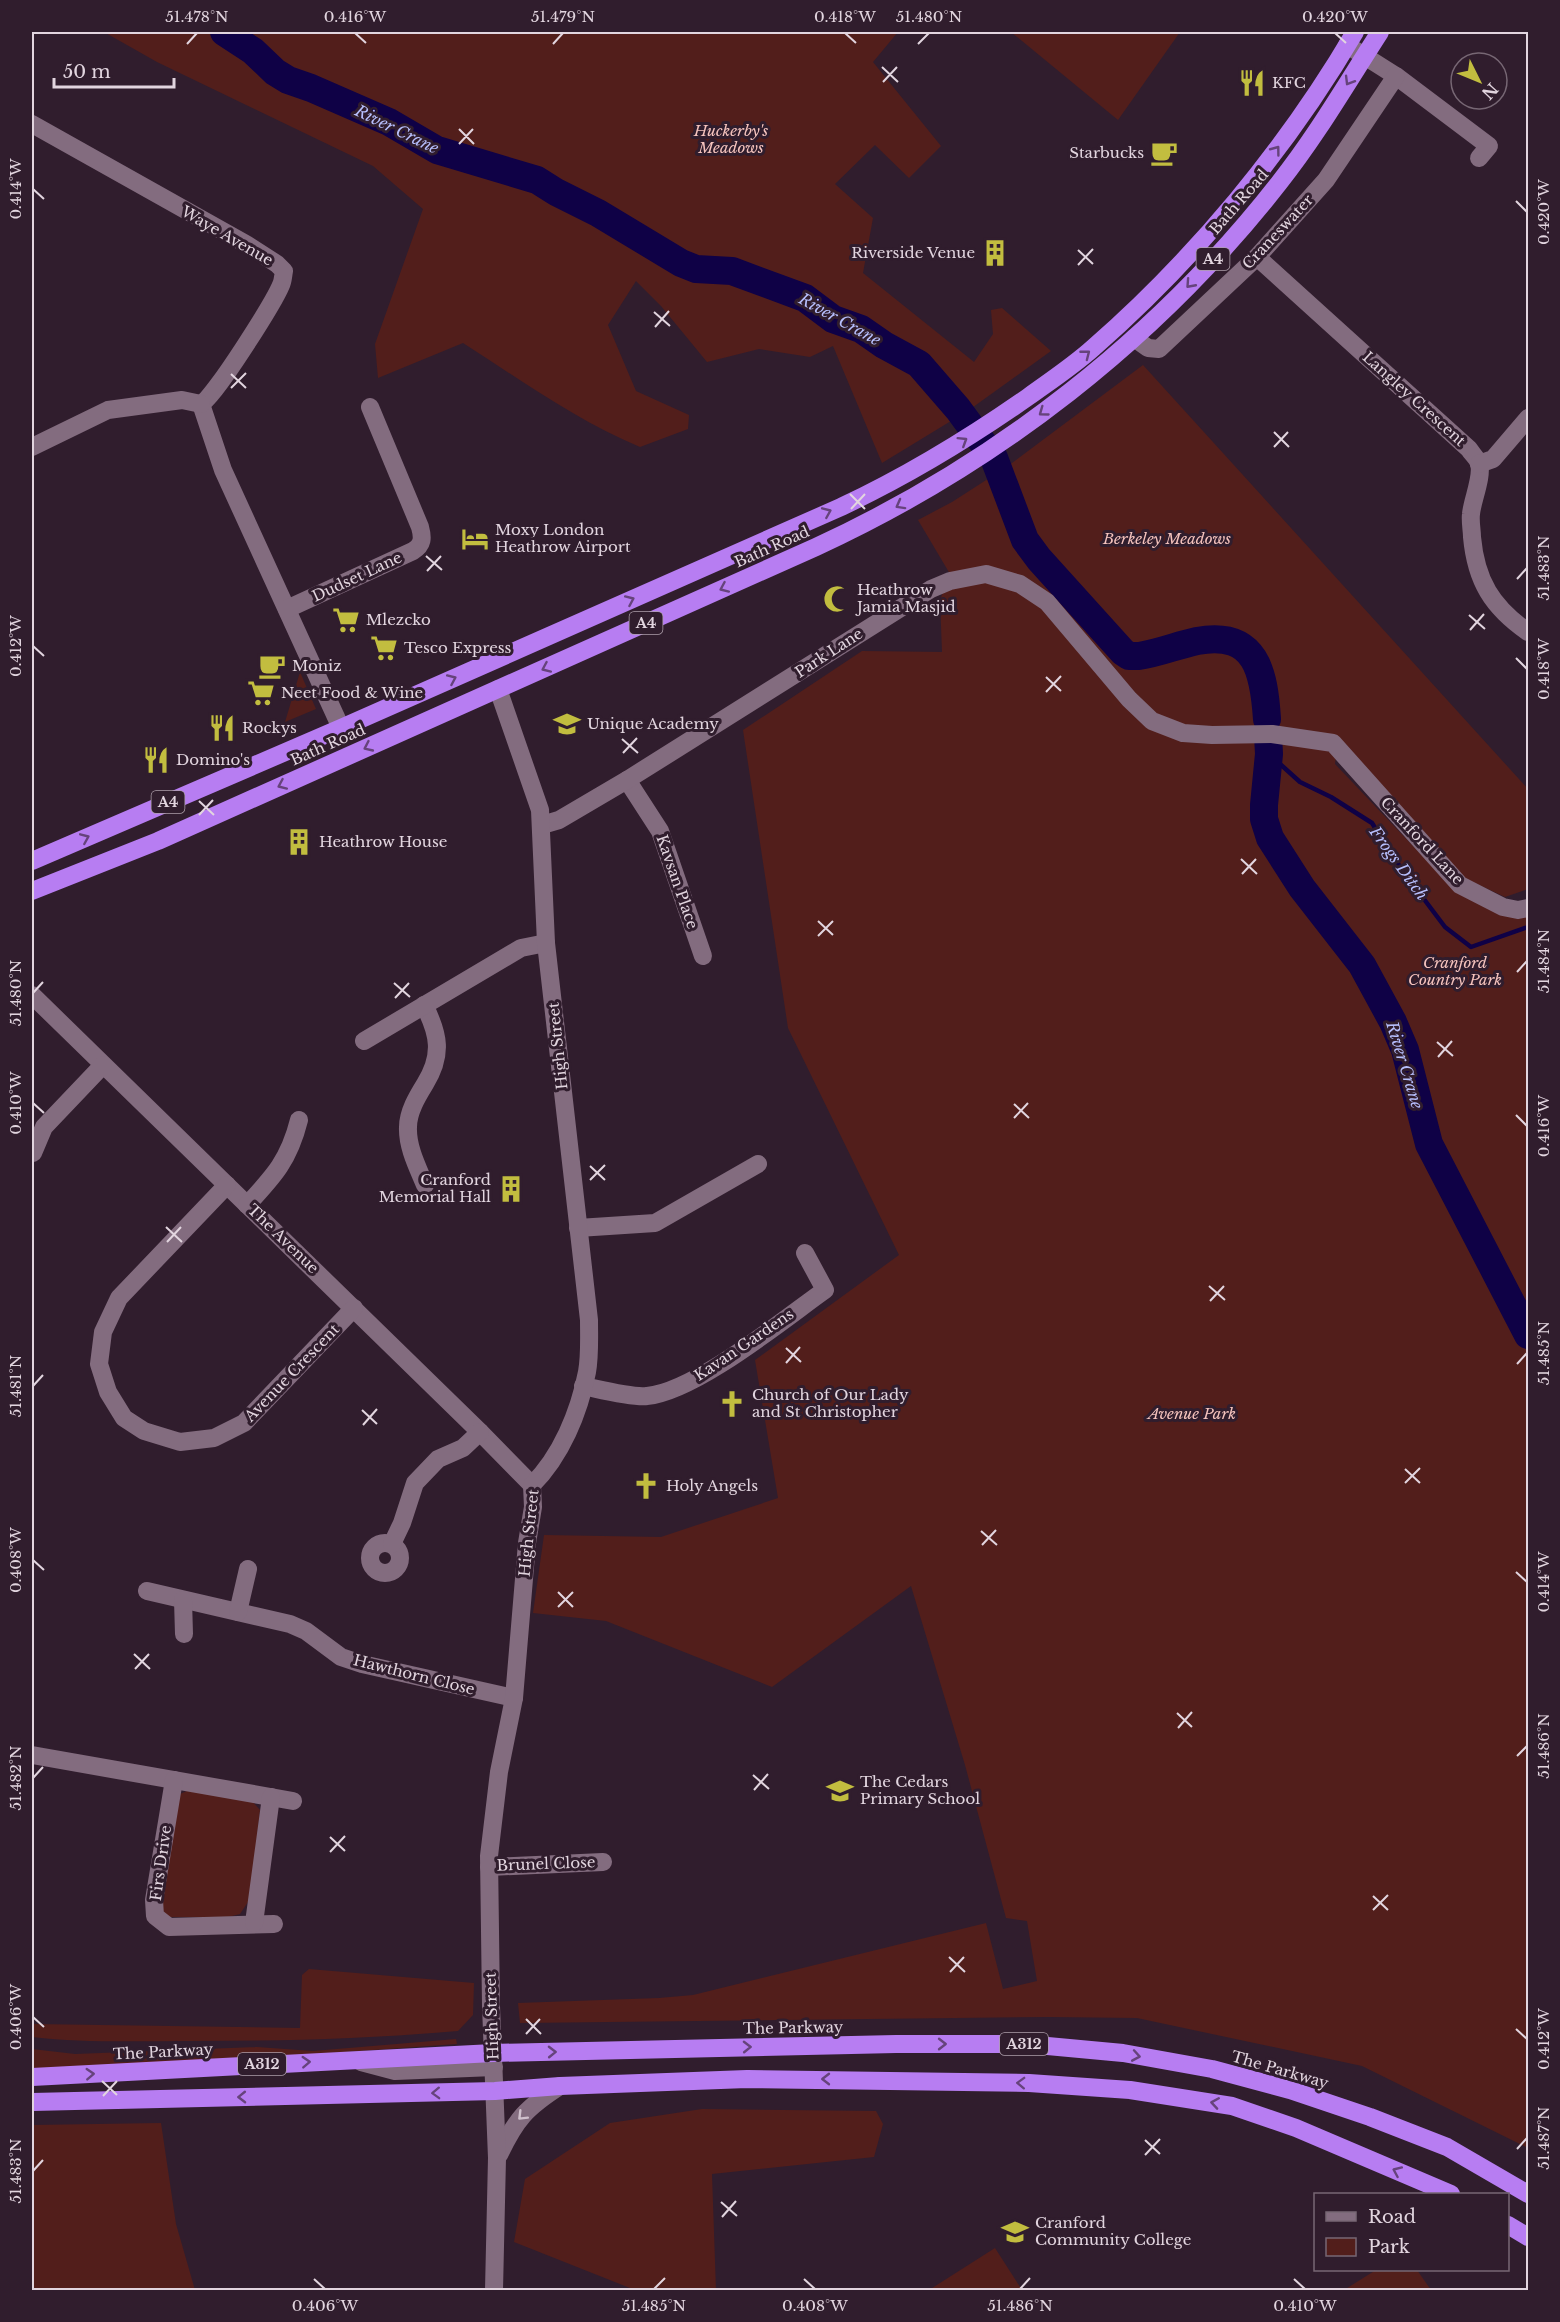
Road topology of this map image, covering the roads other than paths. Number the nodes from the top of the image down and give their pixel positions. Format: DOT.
graph roads {
  1 [pos="1380,32"];
  2 [pos="1351,38"];
  3 [pos="1365,56"];
  4 [pos="1396,76"];
  5 [pos="32,124"];
  6 [pos="1489,146"];
  7 [pos="1257,258"];
  8 [pos="1134,338"];
  9 [pos="201,404"];
  10 [pos="370,407"];
  11 [pos="1528,418"];
  12 [pos="32,447"];
  13 [pos="1479,464"];
  14 [pos="287,609"];
  15 [pos="1528,632"];
  16 [pos="498,689"];
  17 [pos="341,728"];
  18 [pos="1333,743"];
  19 [pos="336,762"];
  20 [pos="627,780"];
  21 [pos="542,825"];
  22 [pos="32,861"];
  23 [pos="32,891"];
  24 [pos="1528,908"];
  25 [pos="546,943"];
  26 [pos="703,956"];
  27 [pos="34,1002"];
  28 [pos="424,1005"];
  29 [pos="364,1041"];
  30 [pos="103,1065"];
  31 [pos="299,1120"];
  32 [pos="33,1153"];
  33 [pos="758,1164"];
  34 [pos="227,1185"];
  35 [pos="425,1185"];
  36 [pos="247,1205"];
  37 [pos="578,1228"];
  38 [pos="805,1253"];
  39 [pos="354,1308"];
  40 [pos="583,1386"];
  41 [pos="480,1432"];
  42 [pos="532,1485"];
  43 [pos="392,1544"];
  44 [pos="248,1569"];
  45 [pos="147,1592"];
  46 [pos="183,1600"];
  47 [pos="238,1612"];
  48 [pos="184,1634"];
  49 [pos="514,1698"];
  50 [pos="32,1755"];
  51 [pos="174,1780"];
  52 [pos="271,1797"];
  53 [pos="293,1801"];
  54 [pos="603,1862"];
  55 [pos="489,1867"];
  56 [pos="254,1923"];
  57 [pos="274,1924"];
  58 [pos="494,2060"];
  59 [pos="32,2077"];
  60 [pos="560,2086"];
  61 [pos="495,2091"];
  62 [pos="32,2102"];
  63 [pos="497,2158"];
  64 [pos="1448,2193"];
  65 [pos="1528,2194"];
  66 [pos="1509,2226"];
  67 [pos="1528,2237"];
  68 [pos="494,2290"];
  1 -- 3 [label="highway, Bath Road / A4"];
  2 -- 3 [label="street"];
  17 -- 2 [label="highway, Bath Road / A4, one-way"];
  3 -- 4 [label="street"];
  3 -- 8 [label="highway, Bath Road / A4, one-way"];
  4 -- 6 [label="street"];
  4 -- 7 [label="street, Craneswater"];
  5 -- 9 [label="street, Waye Avenue"];
  7 -- 8 [label="street, Craneswater"];
  7 -- 13 [label="street, Langley Crescent"];
  8 -- 16 [label="highway, Bath Road / A4, one-way"];
  9 -- 12 [label="street"];
  9 -- 14 [label="street"];
  10 -- 14 [label="street, Dudset Lane"];
  11 -- 13 [label="street"];
  13 -- 15 [label="street"];
  14 -- 17 [label="street"];
  16 -- 19 [label="highway, Bath Road / A4, one-way"];
  16 -- 21 [label="street, High Street"];
  17 -- 19 [label="highway"];
  22 -- 17 [label="highway, Bath Road / A4, one-way"];
  18 -- 20 [label="street, Park Lane"];
  18 -- 24 [label="street, Cranford Lane"];
  19 -- 23 [label="highway, Bath Road / A4, one-way"];
  20 -- 21 [label="street, Park Lane"];
  20 -- 26 [label="street, Kavsan Place"];
  21 -- 25 [label="street, High Street"];
  25 -- 28 [label="street"];
  25 -- 37 [label="street, High Street"];
  27 -- 30 [label="street, The Avenue"];
  28 -- 29 [label="street"];
  28 -- 35 [label="street"];
  30 -- 32 [label="street"];
  30 -- 34 [label="street, The Avenue"];
  31 -- 36 [label="street"];
  33 -- 37 [label="street"];
  34 -- 36 [label="street, The Avenue"];
  34 -- 39 [label="street, Avenue Crescent"];
  36 -- 39 [label="street, The Avenue"];
  37 -- 40 [label="street, High Street"];
  38 -- 40 [label="street, Kavan Gardens"];
  39 -- 41 [label="street, The Avenue"];
  40 -- 42 [label="street, High Street"];
  41 -- 42 [label="street, The Avenue"];
  41 -- 43 [label="street"];
  42 -- 49 [label="street, High Street"];
  44 -- 47 [label="street"];
  45 -- 46 [label="street, Hawthorn Close"];
  46 -- 47 [label="street, Hawthorn Close"];
  46 -- 48 [label="street"];
  47 -- 49 [label="street, Hawthorn Close"];
  49 -- 55 [label="street, High Street"];
  50 -- 51 [label="street"];
  51 -- 52 [label="street"];
  51 -- 56 [label="street, Firs Drive"];
  52 -- 53 [label="street"];
  52 -- 56 [label="street"];
  54 -- 55 [label="street, Brunel Close"];
  55 -- 58 [label="street, High Street"];
  56 -- 57 [label="street, Firs Drive"];
  59 -- 58 [label="highway, The Parkway / A312, one-way"];
  58 -- 61 [label="street, High Street"];
  58 -- 65 [label="highway, The Parkway / A312, one-way"];
  60 -- 61 [label="highway, A312"];
  60 -- 63 [label="street, one-way"];
  64 -- 60 [label="highway, A312, one-way"];
  61 -- 62 [label="highway, A312, one-way"];
  61 -- 63 [label="street, High Street"];
  63 -- 68 [label="street, High Street"];
  66 -- 67 [label="highway"];
}
